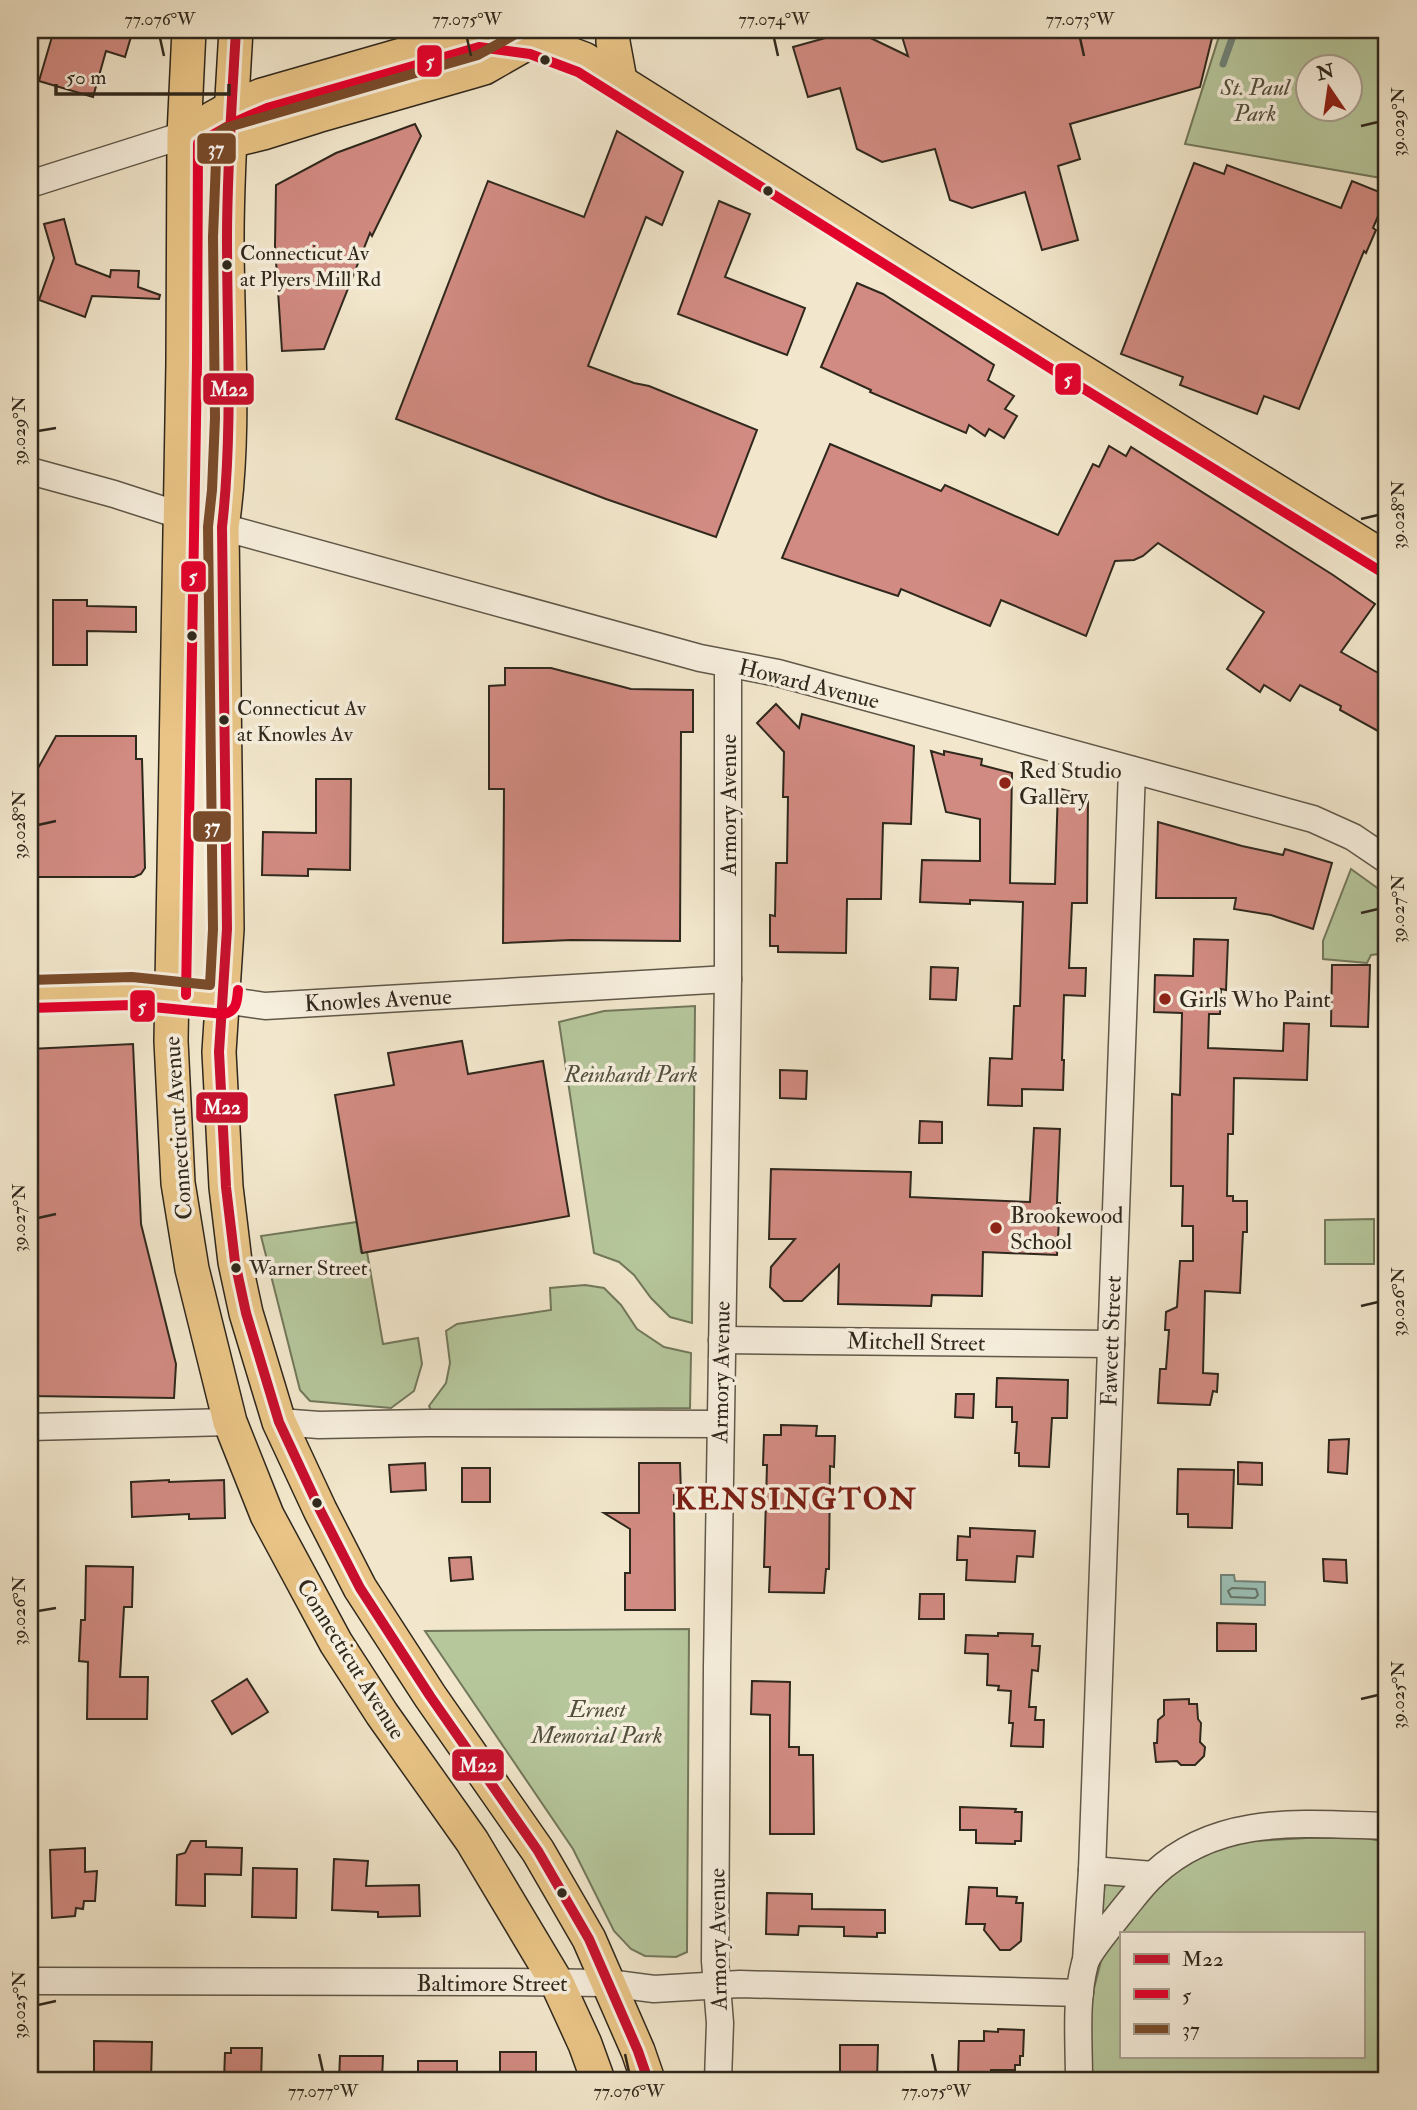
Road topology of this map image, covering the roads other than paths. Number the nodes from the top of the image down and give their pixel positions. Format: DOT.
graph roads {
  1 [pos="189,30"];
  2 [pos="236,30"];
  3 [pos="613,30"];
  4 [pos="477,31"];
  5 [pos="545,35"];
  6 [pos="484,68"];
  7 [pos="620,80"];
  8 [pos="231,108"];
  9 [pos="184,135"];
  10 [pos="230,141"];
  11 [pos="30,184"];
  12 [pos="30,471"];
  13 [pos="201,503"];
  14 [pos="1387,559"];
  15 [pos="224,644"];
  16 [pos="728,664"];
  17 [pos="1132,770"];
  18 [pos="1387,860"];
  19 [pos="728,979"];
  20 [pos="30,994"];
  21 [pos="172,995"];
  22 [pos="223,1000"];
  23 [pos="722,1340"];
  24 [pos="1111,1344"];
  25 [pos="230,1422"];
  26 [pos="279,1422"];
  27 [pos="720,1424"];
  28 [pos="30,1427"];
  29 [pos="1387,1826"];
  30 [pos="1092,1871"];
  31 [pos="1153,1875"];
  32 [pos="1086,1960"];
  33 [pos="30,1981"];
  34 [pos="557,1983"];
  35 [pos="608,1983"];
  36 [pos="717,1986"];
  37 [pos="1080,1993"];
  38 [pos="598,2080"];
  39 [pos="648,2080"];
  40 [pos="718,2080"];
  41 [pos="1079,2080"];
  1 -- 9 [label="main road"];
  2 -- 8 [label="main road, Connecticut Avenue"];
  3 -- 7 [label="main road"];
  4 -- 5 [label="main road"];
  4 -- 6 [label="street"];
  4 -- 8 [label="main road"];
  5 -- 6 [label="main road"];
  5 -- 7 [label="main road"];
  6 -- 10 [label="main road"];
  7 -- 14 [label="main road"];
  8 -- 9 [label="main road"];
  8 -- 10 [label="main road, Connecticut Avenue"];
  9 -- 10 [label="main road"];
  9 -- 11 [label="street"];
  9 -- 13 [label="main road"];
  10 -- 13 [label="main road, Connecticut Avenue"];
  12 -- 13 [label="street, Howard Avenue"];
  13 -- 15 [label="main road, Connecticut Avenue"];
  13 -- 15 [label="main road"];
  13 -- 16 [label="street, Howard Avenue"];
  13 -- 21 [label="main road, Connecticut Avenue"];
  15 -- 22 [label="main road, Connecticut Avenue"];
  16 -- 17 [label="street, Howard Avenue"];
  16 -- 19 [label="street, Armory Avenue"];
  17 -- 18 [label="street, Howard Avenue"];
  17 -- 24 [label="street, Fawcett Street"];
  19 -- 22 [label="street, Knowles Avenue"];
  19 -- 23 [label="street, Armory Avenue"];
  20 -- 21 [label="main road, Knowles Avenue"];
  21 -- 22 [label="main road, Knowles Avenue"];
  21 -- 25 [label="main road, Connecticut Avenue"];
  22 -- 26 [label="main road, Connecticut Avenue"];
  23 -- 24 [label="street, Mitchell Street"];
  23 -- 27 [label="street, Armory Avenue"];
  24 -- 30 [label="street, Fawcett Street"];
  25 -- 28 [label="street"];
  25 -- 34 [label="main road, Connecticut Avenue"];
  26 -- 27 [label="street"];
  26 -- 35 [label="main road, Connecticut Avenue"];
  27 -- 36 [label="street, Armory Avenue"];
  29 -- 31 [label="street"];
  30 -- 31 [label="street"];
  30 -- 32 [label="street, Fawcett Street"];
  31 -- 32 [label="street"];
  32 -- 37 [label="street, Fawcett Street"];
  33 -- 34 [label="street, Baltimore Street"];
  34 -- 35 [label="street, Baltimore Street"];
  34 -- 38 [label="main road, Connecticut Avenue"];
  35 -- 36 [label="street, Baltimore Street"];
  35 -- 39 [label="main road, Connecticut Avenue"];
  36 -- 37 [label="street, Baltimore Street"];
  36 -- 40 [label="street, Armory Avenue"];
  37 -- 41 [label="street, Fawcett Street"];
}
